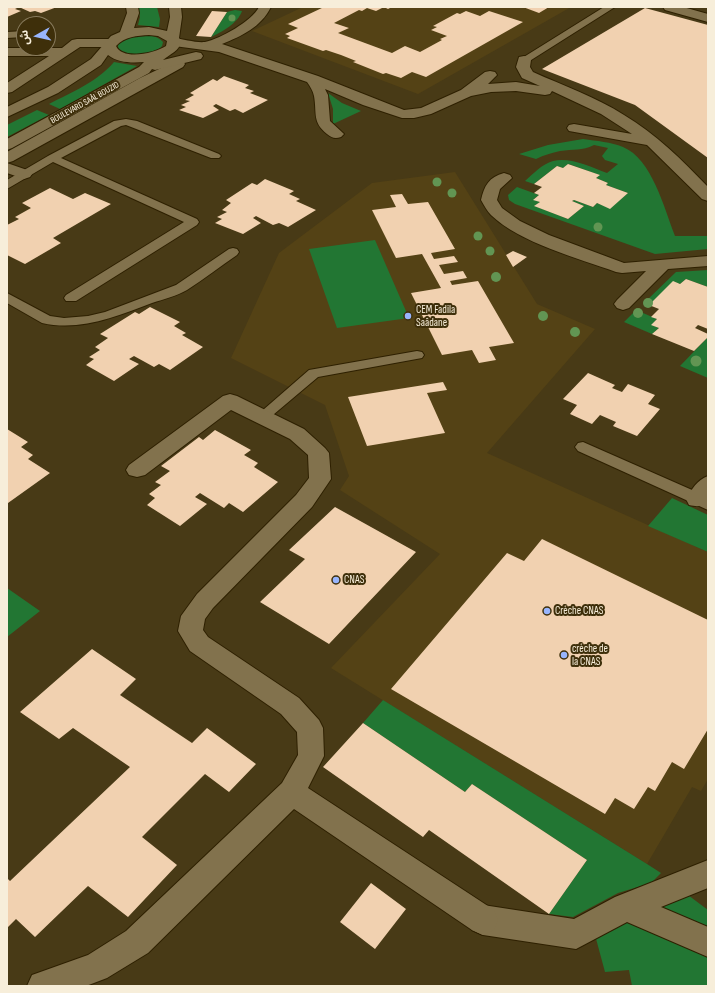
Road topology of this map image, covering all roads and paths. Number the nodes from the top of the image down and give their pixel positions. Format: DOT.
graph roads {
  1 [pos="132,7"];
  2 [pos="175,7"];
  3 [pos="265,7"];
  4 [pos="610,7"];
  5 [pos="668,7"];
  6 [pos="708,18"];
  7 [pos="126,34"];
  8 [pos="173,40"];
  9 [pos="221,43"];
  10 [pos="110,44"];
  11 [pos="208,45"];
  12 [pos="7,52"];
  13 [pos="65,52"];
  14 [pos="160,55"];
  15 [pos="183,59"];
  16 [pos="524,60"];
  17 [pos="267,63"];
  18 [pos="144,70"];
  19 [pos="503,70"];
  20 [pos="527,74"];
  21 [pos="313,79"];
  22 [pos="514,85"];
  23 [pos="7,89"];
  24 [pos="466,93"];
  25 [pos="585,101"];
  26 [pos="7,113"];
  27 [pos="611,114"];
  28 [pos="336,134"];
  29 [pos="654,144"];
  30 [pos="7,145"];
  31 [pos="215,156"];
  32 [pos="7,158"];
  33 [pos="52,158"];
  34 [pos="7,168"];
  35 [pos="24,174"];
  36 [pos="504,178"];
  37 [pos="7,185"];
  38 [pos="708,196"];
  39 [pos="234,252"];
  40 [pos="708,261"];
  41 [pos="663,266"];
  42 [pos="7,297"];
  43 [pos="71,298"];
  44 [pos="623,304"];
  45 [pos="417,355"];
  46 [pos="262,416"];
  47 [pos="583,448"];
  48 [pos="137,470"];
  49 [pos="704,495"];
  50 [pos="292,792"];
  51 [pos="708,874"];
  52 [pos="626,907"];
  53 [pos="708,942"];
  54 [pos="43,986"];
  1 -- 7 [label="street"];
  2 -- 8 [label="street"];
  3 -- 9 [label="street"];
  4 -- 16 [label="lane"];
  5 -- 6 [label="street"];
  7 -- 8 [label="street"];
  7 -- 10 [label="street"];
  8 -- 11 [label="street"];
  8 -- 14 [label="street, BOULEVARD SAÂL BOUZID"];
  9 -- 11 [label="street"];
  9 -- 17 [label="street"];
  10 -- 13 [label="street"];
  10 -- 14 [label="street"];
  10 -- 26 [label="street"];
  11 -- 15 [label="street"];
  12 -- 13 [label="street"];
  13 -- 23 [label="street"];
  14 -- 15 [label="street"];
  14 -- 18 [label="street, BOULEVARD SAÂL BOUZID"];
  15 -- 17 [label="street"];
  15 -- 18 [label="street"];
  15 -- 32 [label="street"];
  16 -- 19 [label="street"];
  16 -- 20 [label="street"];
  17 -- 21 [label="street"];
  18 -- 30 [label="street, BOULEVARD SAÂL BOUZID"];
  19 -- 20 [label="street"];
  19 -- 22 [label="street"];
  19 -- 24 [label="street"];
  20 -- 22 [label="street"];
  20 -- 25 [label="street"];
  21 -- 24 [label="street"];
  21 -- 28 [label="street"];
  22 -- 24 [label="street"];
  22 -- 25 [label="street"];
  25 -- 27 [label="street"];
  27 -- 29 [label="street"];
  27 -- 29 [label="street"];
  29 -- 38 [label="street"];
  31 -- 33 [label="lane"];
  33 -- 35 [label="lane"];
  33 -- 43 [label="lane"];
  34 -- 35 [label="street"];
  35 -- 37 [label="lane"];
  36 -- 41 [label="street"];
  39 -- 42 [label="lane"];
  40 -- 41 [label="street"];
  41 -- 44 [label="street"];
  45 -- 46 [label="lane"];
  46 -- 48 [label="street"];
  46 -- 50 [label="street"];
  47 -- 49 [label="lane"];
  50 -- 52 [label="street"];
  50 -- 54 [label="street"];
  51 -- 52 [label="street"];
  52 -- 53 [label="street"];
}
